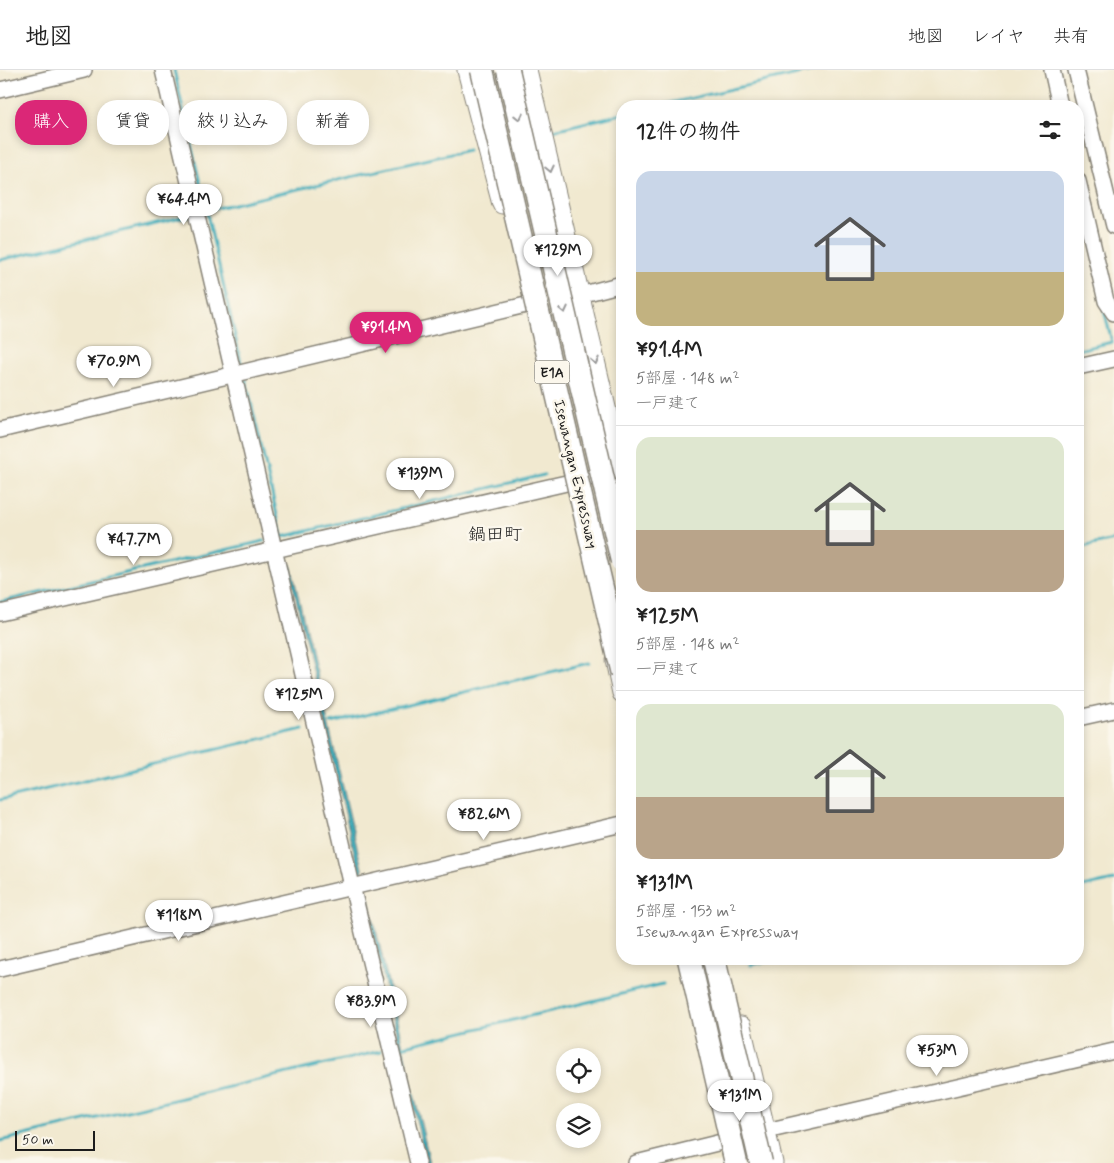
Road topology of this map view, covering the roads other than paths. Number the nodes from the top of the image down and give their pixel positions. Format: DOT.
graph roads {
  1 [pos="84,70"];
  2 [pos="163,70"];
  3 [pos="467,70"];
  4 [pos="482,70"];
  5 [pos="508,70"];
  6 [pos="526,70"];
  7 [pos="1052,70"];
  8 [pos="1076,70"];
  9 [pos="0,90"];
  10 [pos="1059,100"];
  11 [pos="1108,171"];
  12 [pos="1084,206"];
  13 [pos="1114,226"];
  14 [pos="616,286"];
  15 [pos="580,296"];
  16 [pos="530,304"];
  17 [pos="1114,313"];
  18 [pos="1114,360"];
  19 [pos="1084,366"];
  20 [pos="235,375"];
  21 [pos="0,430"];
  22 [pos="616,447"];
  23 [pos="616,473"];
  24 [pos="572,481"];
  25 [pos="616,535"];
  26 [pos="275,549"];
  27 [pos="0,613"];
  28 [pos="616,648"];
  29 [pos="616,668"];
  30 [pos="1114,710"];
  31 [pos="1084,717"];
  32 [pos="616,825"];
  33 [pos="352,886"];
  34 [pos="683,965"];
  35 [pos="690,965"];
  36 [pos="715,965"];
  37 [pos="726,965"];
  38 [pos="0,969"];
  39 [pos="1114,1051"];
  40 [pos="766,1131"];
  41 [pos="721,1142"];
  42 [pos="418,1163"];
  43 [pos="636,1163"];
  44 [pos="726,1163"];
  45 [pos="736,1163"];
  46 [pos="761,1163"];
  47 [pos="773,1163"];
  1 -- 9 [label="street"];
  2 -- 20 [label="street"];
  3 -- 16 [label="main road"];
  4 -- 28 [label="highway, Isewangan Expressway / E1A, bridge"];
  5 -- 25 [label="highway, Isewangan Expressway / E1A, one-way, bridge"];
  6 -- 15 [label="main road, one-way"];
  7 -- 10 [label="street"];
  8 -- 11 [label="street"];
  11 -- 13 [label="street"];
  12 -- 17 [label="street"];
  14 -- 15 [label="street"];
  15 -- 22 [label="main road, one-way"];
  16 -- 20 [label="street"];
  16 -- 24 [label="main road"];
  18 -- 19 [label="street"];
  20 -- 21 [label="street"];
  20 -- 26 [label="street"];
  23 -- 24 [label="street"];
  24 -- 26 [label="street"];
  24 -- 29 [label="main road"];
  26 -- 27 [label="street"];
  26 -- 33 [label="street"];
  30 -- 31 [label="street"];
  32 -- 33 [label="street"];
  33 -- 38 [label="street"];
  33 -- 42 [label="street"];
  34 -- 41 [label="main road"];
  35 -- 45 [label="highway, bridge"];
  36 -- 46 [label="highway, bridge"];
  37 -- 40 [label="main road"];
  39 -- 40 [label="street"];
  40 -- 41 [label="street"];
  40 -- 47 [label="main road"];
  41 -- 43 [label="street"];
  41 -- 44 [label="main road"];
}
